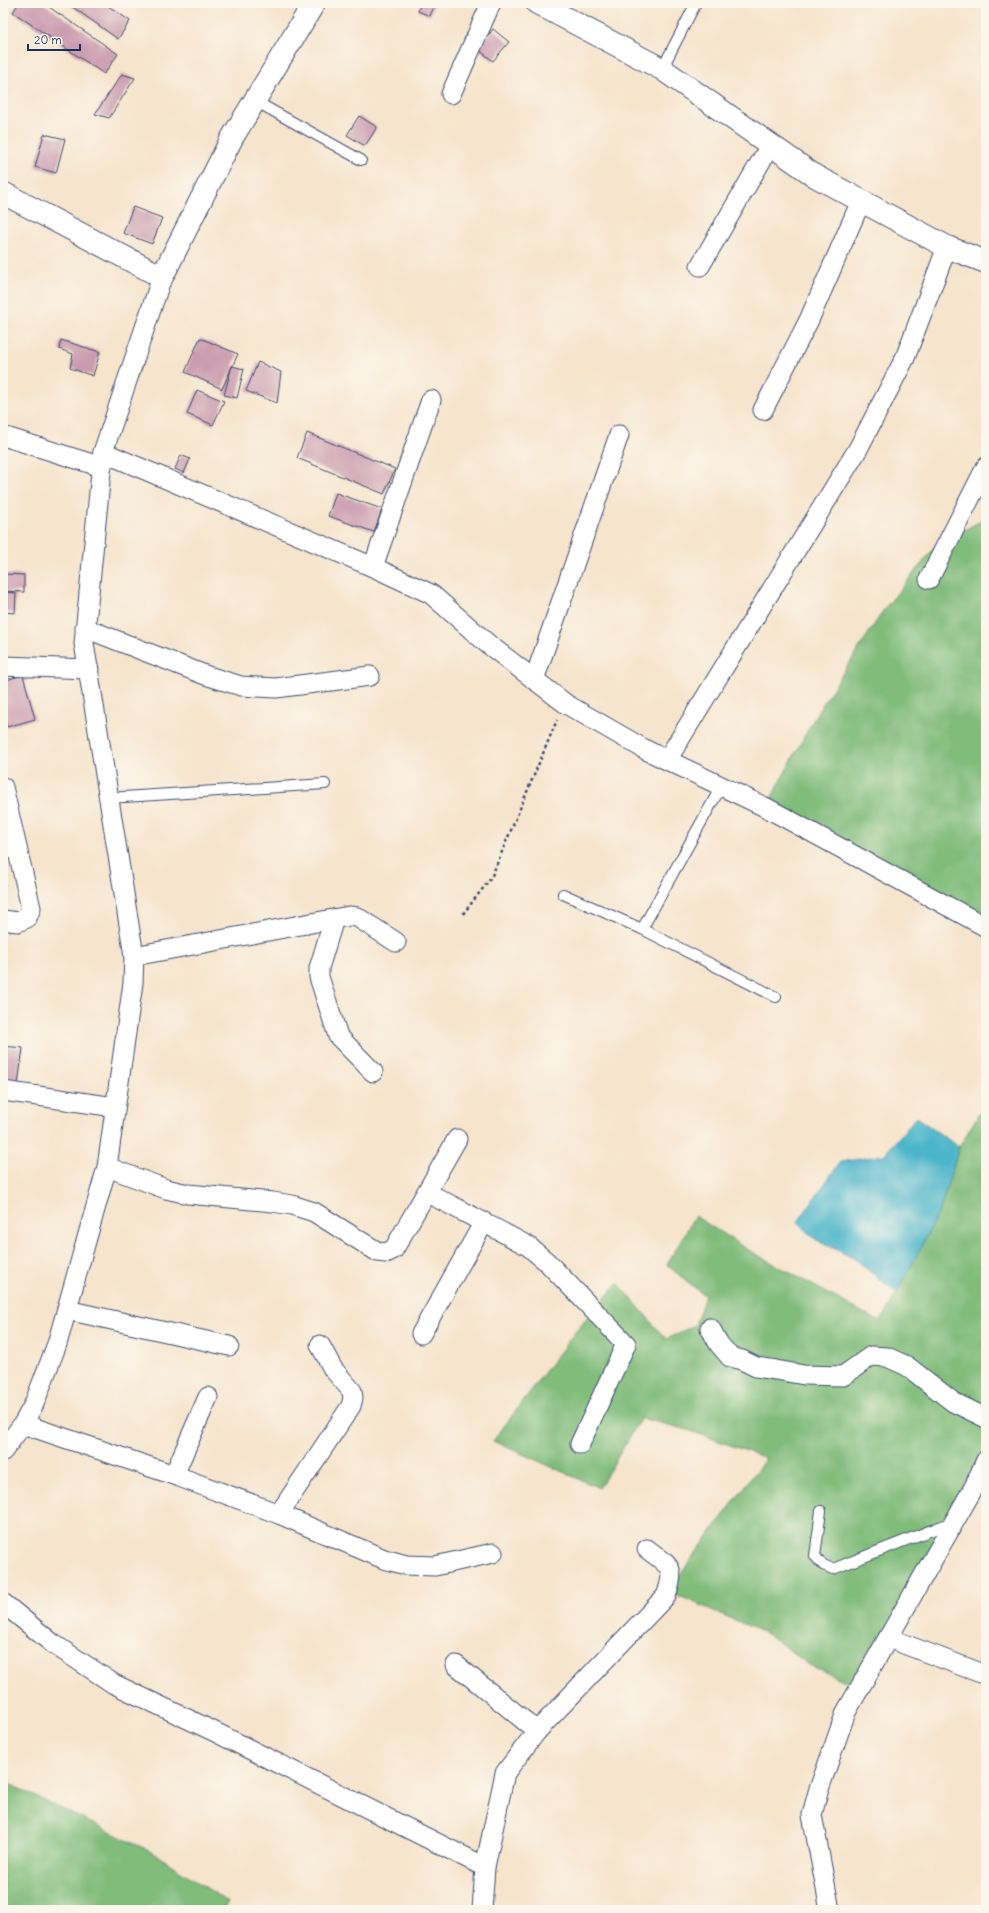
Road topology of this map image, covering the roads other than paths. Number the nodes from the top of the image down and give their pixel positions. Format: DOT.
graph roads {
  1 [pos="314,3"];
  2 [pos="491,3"];
  3 [pos="537,3"];
  4 [pos="696,3"];
  5 [pos="662,69"];
  6 [pos="451,94"];
  7 [pos="255,101"];
  8 [pos="770,144"];
  9 [pos="361,160"];
  10 [pos="3,193"];
  11 [pos="862,201"];
  12 [pos="947,247"];
  13 [pos="986,262"];
  14 [pos="700,266"];
  15 [pos="162,277"];
  16 [pos="431,400"];
  17 [pos="763,410"];
  18 [pos="619,435"];
  19 [pos="3,436"];
  20 [pos="102,459"];
  21 [pos="986,467"];
  22 [pos="373,567"];
  23 [pos="929,579"];
  24 [pos="85,628"];
  25 [pos="3,666"];
  26 [pos="88,669"];
  27 [pos="370,676"];
  28 [pos="534,680"];
  29 [pos="667,760"];
  30 [pos="325,784"];
  31 [pos="722,785"];
  32 [pos="3,787"];
  33 [pos="108,798"];
  34 [pos="564,894"];
  35 [pos="334,919"];
  36 [pos="3,920"];
  37 [pos="986,927"];
  38 [pos="642,929"];
  39 [pos="396,942"];
  40 [pos="134,956"];
  41 [pos="776,997"];
  42 [pos="373,1072"];
  43 [pos="3,1091"];
  44 [pos="114,1107"];
  45 [pos="457,1140"];
  46 [pos="107,1167"];
  47 [pos="428,1193"];
  48 [pos="484,1222"];
  49 [pos="67,1310"];
  50 [pos="710,1328"];
  51 [pos="421,1334"];
  52 [pos="229,1346"];
  53 [pos="320,1346"];
  54 [pos="208,1397"];
  55 [pos="986,1418"];
  56 [pos="23,1424"];
  57 [pos="580,1444"];
  58 [pos="3,1451"];
  59 [pos="986,1460"];
  60 [pos="174,1475"];
  61 [pos="821,1511"];
  62 [pos="279,1514"];
  63 [pos="954,1521"];
  64 [pos="647,1549"];
  65 [pos="493,1553"];
  66 [pos="3,1603"];
  67 [pos="888,1638"];
  68 [pos="456,1665"];
  69 [pos="986,1675"];
  70 [pos="537,1731"];
  71 [pos="485,1866"];
  72 [pos="482,1910"];
  73 [pos="830,1910"];
  1 -- 7 [label="street"];
  2 -- 6 [label="street"];
  3 -- 5 [label="street"];
  4 -- 5 [label="lane"];
  5 -- 8 [label="street"];
  7 -- 9 [label="lane"];
  7 -- 15 [label="street"];
  8 -- 11 [label="street"];
  8 -- 14 [label="street"];
  10 -- 15 [label="street"];
  11 -- 12 [label="street"];
  11 -- 17 [label="street"];
  12 -- 13 [label="street"];
  12 -- 29 [label="street"];
  15 -- 20 [label="street"];
  16 -- 22 [label="street"];
  18 -- 28 [label="street"];
  19 -- 20 [label="street"];
  20 -- 22 [label="street"];
  20 -- 24 [label="street"];
  21 -- 23 [label="street"];
  22 -- 28 [label="street"];
  24 -- 26 [label="street"];
  24 -- 27 [label="street"];
  25 -- 26 [label="street"];
  26 -- 33 [label="street"];
  28 -- 29 [label="street"];
  29 -- 31 [label="street"];
  30 -- 33 [label="lane"];
  31 -- 37 [label="street"];
  31 -- 38 [label="lane"];
  32 -- 36 [label="street"];
  33 -- 40 [label="street"];
  34 -- 38 [label="lane"];
  35 -- 39 [label="street"];
  35 -- 40 [label="street"];
  35 -- 42 [label="street"];
  38 -- 41 [label="lane"];
  40 -- 44 [label="street"];
  43 -- 44 [label="street"];
  44 -- 46 [label="street"];
  45 -- 47 [label="street"];
  46 -- 47 [label="street"];
  46 -- 49 [label="street"];
  47 -- 48 [label="street"];
  48 -- 51 [label="street"];
  48 -- 57 [label="street"];
  49 -- 52 [label="street"];
  49 -- 56 [label="street"];
  50 -- 55 [label="street"];
  53 -- 62 [label="street"];
  54 -- 60 [label="street"];
  56 -- 58 [label="street"];
  56 -- 60 [label="street"];
  59 -- 63 [label="street"];
  60 -- 62 [label="street"];
  61 -- 63 [label="lane"];
  62 -- 65 [label="street"];
  63 -- 67 [label="street"];
  64 -- 70 [label="street"];
  66 -- 71 [label="street"];
  67 -- 69 [label="street"];
  67 -- 73 [label="street"];
  68 -- 70 [label="street"];
  70 -- 71 [label="street"];
  71 -- 72 [label="street"];
}
